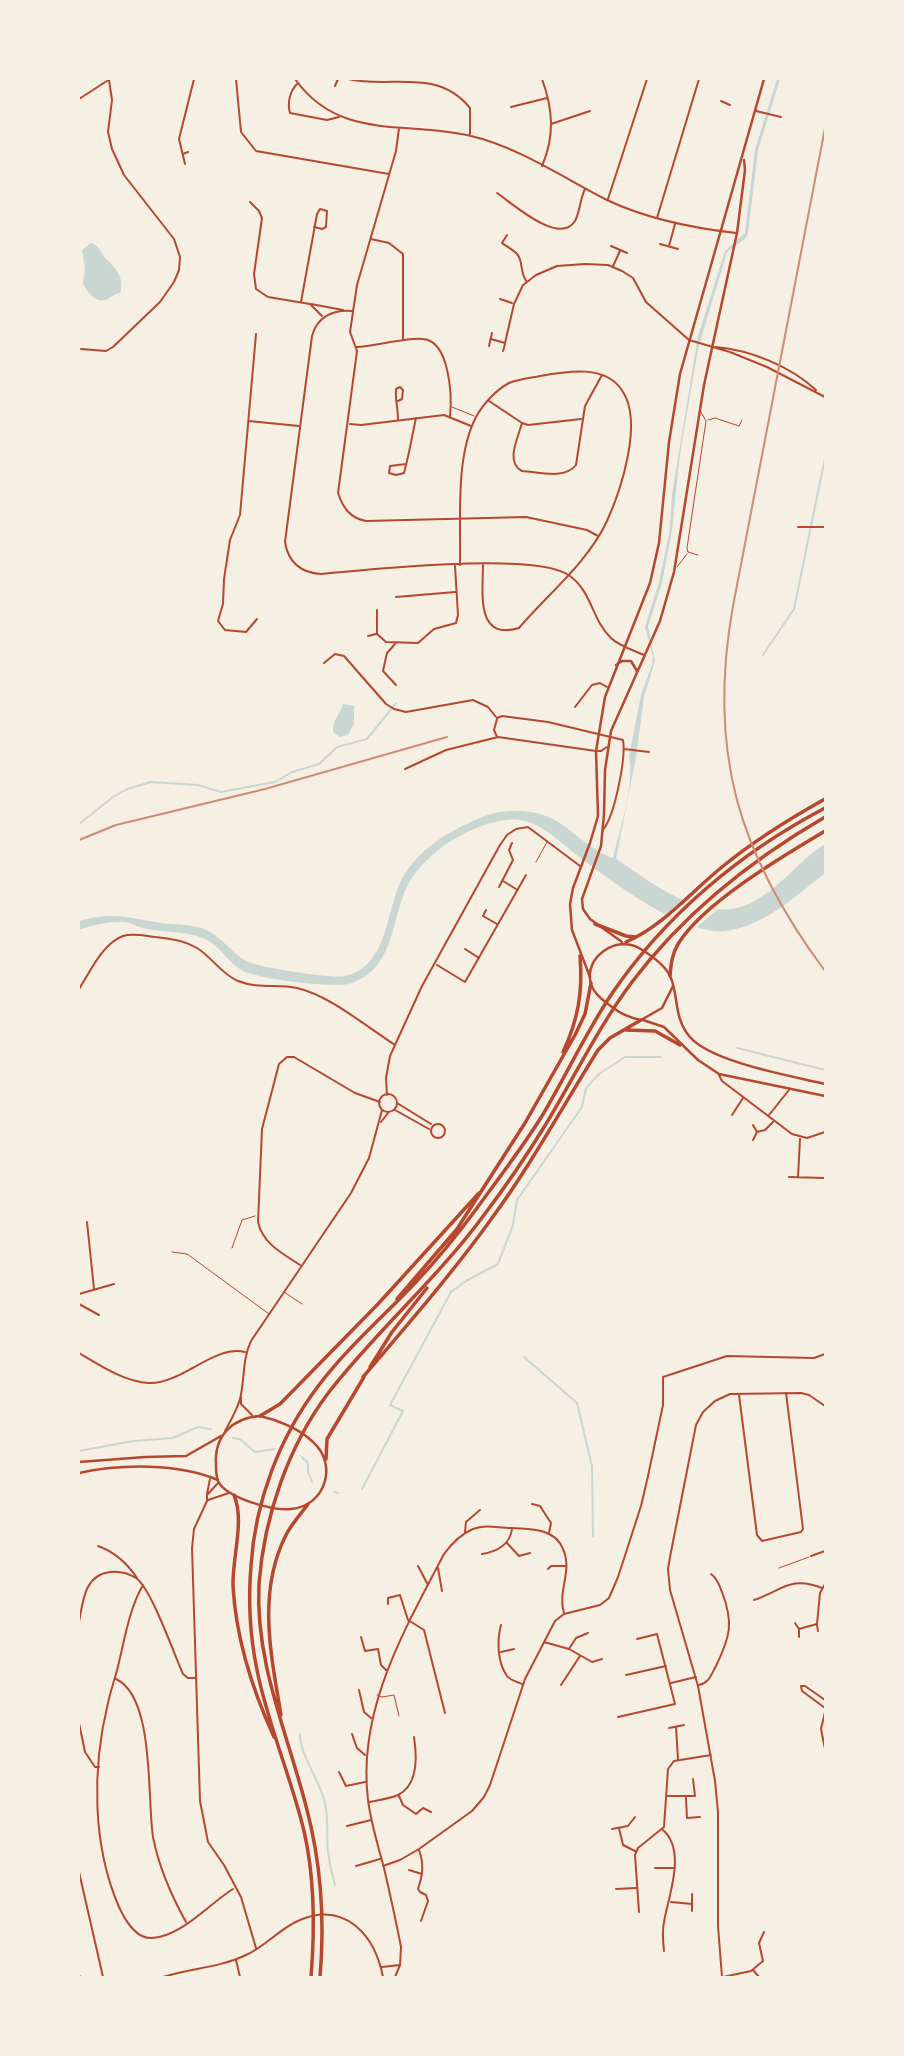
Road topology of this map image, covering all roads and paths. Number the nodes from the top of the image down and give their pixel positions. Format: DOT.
graph roads {
  1 [pos="110,79"];
  2 [pos="194,79"];
  3 [pos="236,79"];
  4 [pos="295,79"];
  5 [pos="338,79"];
  6 [pos="348,79"];
  7 [pos="542,79"];
  8 [pos="647,79"];
  9 [pos="699,79"];
  10 [pos="764,79"];
  11 [pos="298,83"];
  12 [pos="335,86"];
  13 [pos="548,98"];
  14 [pos="79,99"];
  15 [pos="721,101"];
  16 [pos="730,105"];
  17 [pos="511,107"];
  18 [pos="590,111"];
  19 [pos="756,111"];
  20 [pos="340,117"];
  21 [pos="781,117"];
  22 [pos="551,124"];
  23 [pos="399,128"];
  24 [pos="470,135"];
  25 [pos="188,152"];
  26 [pos="182,154"];
  27 [pos="743,157"];
  28 [pos="185,164"];
  29 [pos="542,166"];
  30 [pos="389,174"];
  31 [pos="585,188"];
  32 [pos="497,193"];
  33 [pos="607,200"];
  34 [pos="250,202"];
  35 [pos="656,219"];
  36 [pos="676,223"];
  37 [pos="314,227"];
  38 [pos="720,231"];
  39 [pos="737,233"];
  40 [pos="507,236"];
  41 [pos="371,239"];
  42 [pos="502,243"];
  43 [pos="660,244"];
  44 [pos="497,245"];
  45 [pos="611,246"];
  46 [pos="669,246"];
  47 [pos="678,249"];
  48 [pos="620,251"];
  49 [pos="627,253"];
  50 [pos="613,267"];
  51 [pos="527,282"];
  52 [pos="500,299"];
  53 [pos="301,303"];
  54 [pos="310,304"];
  55 [pos="514,304"];
  56 [pos="343,310"];
  57 [pos="353,311"];
  58 [pos="323,317"];
  59 [pos="492,333"];
  60 [pos="256,334"];
  61 [pos="491,339"];
  62 [pos="689,340"];
  63 [pos="403,341"];
  64 [pos="505,343"];
  65 [pos="489,346"];
  66 [pos="712,346"];
  67 [pos="356,347"];
  68 [pos="80,349"];
  69 [pos="503,351"];
  70 [pos="601,375"];
  71 [pos="819,393"];
  72 [pos="825,397"];
  73 [pos="488,400"];
  74 [pos="398,401"];
  75 [pos="451,407"];
  76 [pos="700,410"];
  77 [pos="450,416"];
  78 [pos="476,417"];
  79 [pos="416,418"];
  80 [pos="583,419"];
  81 [pos="742,420"];
  82 [pos="249,421"];
  83 [pos="398,421"];
  84 [pos="706,421"];
  85 [pos="522,423"];
  86 [pos="349,424"];
  87 [pos="300,426"];
  88 [pos="472,426"];
  89 [pos="406,464"];
  90 [pos="461,517"];
  91 [pos="798,527"];
  92 [pos="825,527"];
  93 [pos="598,537"];
  94 [pos="688,552"];
  95 [pos="698,555"];
  96 [pos="483,564"];
  97 [pos="455,565"];
  98 [pos="460,565"];
  99 [pos="674,572"];
  100 [pos="568,575"];
  101 [pos="456,592"];
  102 [pos="396,597"];
  103 [pos="377,610"];
  104 [pos="257,619"];
  105 [pos="242,633"];
  106 [pos="377,634"];
  107 [pos="368,636"];
  108 [pos="242,638"];
  109 [pos="396,642"];
  110 [pos="623,646"];
  111 [pos="645,656"];
  112 [pos="324,663"];
  113 [pos="616,665"];
  114 [pos="638,673"];
  115 [pos="396,685"];
  116 [pos="607,688"];
  117 [pos="575,707"];
  118 [pos="497,718"];
  119 [pos="498,737"];
  120 [pos="608,746"];
  121 [pos="623,749"];
  122 [pos="596,751"];
  123 [pos="649,752"];
  124 [pos="405,769"];
  125 [pos="825,799"];
  126 [pos="825,808"];
  127 [pos="825,817"];
  128 [pos="603,830"];
  129 [pos="825,831"];
  130 [pos="548,841"];
  131 [pos="512,843"];
  132 [pos="536,862"];
  133 [pos="581,866"];
  134 [pos="526,875"];
  135 [pos="502,881"];
  136 [pos="499,887"];
  137 [pos="517,890"];
  138 [pos="486,910"];
  139 [pos="483,916"];
  140 [pos="480,922"];
  141 [pos="498,924"];
  142 [pos="595,924"];
  143 [pos="638,937"];
  144 [pos="624,942"];
  145 [pos="465,949"];
  146 [pos="580,956"];
  147 [pos="480,958"];
  148 [pos="436,964"];
  149 [pos="670,976"];
  150 [pos="590,977"];
  151 [pos="591,983"];
  152 [pos="673,986"];
  153 [pos="79,989"];
  154 [pos="642,1020"];
  155 [pos="624,1031"];
  156 [pos="394,1045"];
  157 [pos="680,1045"];
  158 [pos="554,1073"];
  159 [pos="719,1074"];
  160 [pos="825,1084"];
  161 [pos="789,1089"];
  162 [pos="387,1095"];
  163 [pos="825,1096"];
  164 [pos="744,1097"];
  165 [pos="380,1102"];
  166 [pos="397,1102"];
  167 [pos="735,1109"];
  168 [pos="382,1110"];
  169 [pos="394,1110"];
  170 [pos="390,1112"];
  171 [pos="739,1112"];
  172 [pos="732,1115"];
  173 [pos="769,1115"];
  174 [pos="775,1120"];
  175 [pos="380,1123"];
  176 [pos="433,1125"];
  177 [pos="753,1125"];
  178 [pos="430,1130"];
  179 [pos="757,1132"];
  180 [pos="825,1132"];
  181 [pos="800,1138"];
  182 [pos="753,1140"];
  183 [pos="789,1177"];
  184 [pos="799,1177"];
  185 [pos="825,1178"];
  186 [pos="490,1180"];
  187 [pos="258,1216"];
  188 [pos="87,1222"];
  189 [pos="232,1248"];
  190 [pos="172,1252"];
  191 [pos="301,1266"];
  192 [pos="435,1277"];
  193 [pos="114,1284"];
  194 [pos="94,1289"];
  195 [pos="283,1292"];
  196 [pos="79,1294"];
  197 [pos="79,1304"];
  198 [pos="302,1304"];
  199 [pos="387,1311"];
  200 [pos="269,1314"];
  201 [pos="99,1315"];
  202 [pos="246,1352"];
  203 [pos="79,1353"];
  204 [pos="825,1354"];
  205 [pos="363,1377"];
  206 [pos="786,1393"];
  207 [pos="738,1394"];
  208 [pos="240,1396"];
  209 [pos="825,1406"];
  210 [pos="253,1416"];
  211 [pos="260,1416"];
  212 [pos="225,1430"];
  213 [pos="221,1436"];
  214 [pos="326,1459"];
  215 [pos="79,1462"];
  216 [pos="79,1473"];
  217 [pos="210,1477"];
  218 [pos="218,1481"];
  219 [pos="229,1493"];
  220 [pos="207,1495"];
  221 [pos="234,1495"];
  222 [pos="207,1501"];
  223 [pos="308,1504"];
  224 [pos="532,1504"];
  225 [pos="480,1510"];
  226 [pos="512,1528"];
  227 [pos="466,1533"];
  228 [pos="549,1534"];
  229 [pos="507,1542"];
  230 [pos="98,1546"];
  231 [pos="825,1551"];
  232 [pos="530,1553"];
  233 [pos="482,1554"];
  234 [pos="811,1556"];
  235 [pos="128,1564"];
  236 [pos="418,1566"];
  237 [pos="567,1566"];
  238 [pos="437,1567"];
  239 [pos="779,1568"];
  240 [pos="548,1569"];
  241 [pos="125,1573"];
  242 [pos="711,1574"];
  243 [pos="137,1578"];
  244 [pos="825,1584"];
  245 [pos="429,1585"];
  246 [pos="143,1586"];
  247 [pos="822,1588"];
  248 [pos="442,1591"];
  249 [pos="754,1600"];
  250 [pos="388,1604"];
  251 [pos="564,1614"];
  252 [pos="79,1622"];
  253 [pos="410,1622"];
  254 [pos="795,1623"];
  255 [pos="817,1624"];
  256 [pos="501,1625"];
  257 [pos="799,1629"];
  258 [pos="818,1631"];
  259 [pos="588,1633"];
  260 [pos="361,1637"];
  261 [pos="799,1637"];
  262 [pos="636,1639"];
  263 [pos="544,1642"];
  264 [pos="514,1649"];
  265 [pos="569,1650"];
  266 [pos="500,1653"];
  267 [pos="581,1656"];
  268 [pos="602,1659"];
  269 [pos="666,1666"];
  270 [pos="387,1671"];
  271 [pos="626,1675"];
  272 [pos="696,1677"];
  273 [pos="115,1678"];
  274 [pos="197,1678"];
  275 [pos="670,1683"];
  276 [pos="523,1685"];
  277 [pos="561,1685"];
  278 [pos="698,1686"];
  279 [pos="359,1690"];
  280 [pos="377,1695"];
  281 [pos="825,1700"];
  282 [pos="825,1710"];
  283 [pos="445,1713"];
  284 [pos="403,1715"];
  285 [pos="399,1716"];
  286 [pos="395,1717"];
  287 [pos="618,1717"];
  288 [pos="372,1718"];
  289 [pos="282,1722"];
  290 [pos="79,1723"];
  291 [pos="684,1725"];
  292 [pos="676,1727"];
  293 [pos="668,1728"];
  294 [pos="352,1734"];
  295 [pos="414,1737"];
  296 [pos="423,1744"];
  297 [pos="415,1746"];
  298 [pos="825,1749"];
  299 [pos="282,1755"];
  300 [pos="711,1755"];
  301 [pos="366,1756"];
  302 [pos="678,1760"];
  303 [pos="99,1767"];
  304 [pos="339,1772"];
  305 [pos="693,1779"];
  306 [pos="366,1782"];
  307 [pos="399,1795"];
  308 [pos="666,1796"];
  309 [pos="686,1797"];
  310 [pos="368,1802"];
  311 [pos="431,1812"];
  312 [pos="635,1817"];
  313 [pos="700,1817"];
  314 [pos="372,1820"];
  315 [pos="347,1826"];
  316 [pos="620,1828"];
  317 [pos="612,1829"];
  318 [pos="662,1829"];
  319 [pos="419,1849"];
  320 [pos="636,1852"];
  321 [pos="381,1858"];
  322 [pos="356,1866"];
  323 [pos="383,1866"];
  324 [pos="655,1868"];
  325 [pos="674,1868"];
  326 [pos="409,1870"];
  327 [pos="79,1872"];
  328 [pos="423,1874"];
  329 [pos="235,1888"];
  330 [pos="637,1888"];
  331 [pos="616,1889"];
  332 [pos="692,1894"];
  333 [pos="670,1902"];
  334 [pos="692,1904"];
  335 [pos="692,1911"];
  336 [pos="639,1912"];
  337 [pos="421,1921"];
  338 [pos="187,1923"];
  339 [pos="764,1932"];
  340 [pos="256,1948"];
  341 [pos="664,1951"];
  342 [pos="235,1959"];
  343 [pos="400,1965"];
  344 [pos="381,1967"];
  345 [pos="753,1969"];
  346 [pos="103,1977"];
  347 [pos="163,1977"];
  348 [pos="240,1977"];
  349 [pos="311,1977"];
  350 [pos="320,1977"];
  351 [pos="383,1977"];
  352 [pos="395,1977"];
  353 [pos="722,1977"];
  354 [pos="759,1977"];
  1 -- 14 [label="street"];
  1 -- 68 [label="street"];
  2 -- 26 [label="street"];
  3 -- 30 [label="street"];
  4 -- 11 [label="street"];
  5 -- 12 [label="street"];
  6 -- 24 [label="street"];
  7 -- 13 [label="street"];
  8 -- 33 [label="street"];
  9 -- 35 [label="street"];
  10 -- 19 [label="main road"];
  11 -- 20 [label="street"];
  11 -- 20 [label="street"];
  13 -- 17 [label="street"];
  13 -- 22 [label="street"];
  15 -- 16 [label="street"];
  18 -- 22 [label="street"];
  19 -- 21 [label="street"];
  19 -- 27 [label="main road"];
  20 -- 23 [label="street"];
  22 -- 29 [label="street"];
  23 -- 24 [label="street"];
  23 -- 30 [label="street"];
  24 -- 29 [label="street"];
  25 -- 26 [label="street"];
  26 -- 28 [label="street"];
  27 -- 38 [label="main road"];
  27 -- 39 [label="main road"];
  29 -- 31 [label="street"];
  30 -- 41 [label="street"];
  31 -- 32 [label="street"];
  31 -- 33 [label="street"];
  33 -- 35 [label="street"];
  34 -- 53 [label="street"];
  35 -- 36 [label="street"];
  36 -- 38 [label="street"];
  36 -- 46 [label="street"];
  37 -- 37 [label="street"];
  37 -- 53 [label="street"];
  38 -- 39 [label="street"];
  38 -- 62 [label="main road"];
  39 -- 66 [label="main road"];
  40 -- 42 [label="street"];
  41 -- 57 [label="street"];
  41 -- 63 [label="street"];
  42 -- 44 [label="street"];
  42 -- 51 [label="street"];
  43 -- 46 [label="street"];
  45 -- 48 [label="street"];
  46 -- 47 [label="street"];
  48 -- 49 [label="street"];
  48 -- 50 [label="street"];
  50 -- 51 [label="street"];
  50 -- 62 [label="street"];
  51 -- 55 [label="street"];
  52 -- 55 [label="street"];
  53 -- 54 [label="street"];
  54 -- 56 [label="street"];
  54 -- 58 [label="street"];
  55 -- 64 [label="street"];
  56 -- 57 [label="street"];
  56 -- 58 [label="street"];
  57 -- 67 [label="street"];
  58 -- 87 [label="street"];
  59 -- 61 [label="street"];
  60 -- 82 [label="street"];
  61 -- 64 [label="street"];
  61 -- 65 [label="street"];
  62 -- 66 [label="street"];
  62 -- 110 [label="main road"];
  63 -- 67 [label="street"];
  63 -- 75 [label="street"];
  64 -- 69 [label="street"];
  66 -- 71 [label="street"];
  66 -- 71 [label="street"];
  66 -- 76 [label="main road"];
  67 -- 86 [label="street"];
  70 -- 73 [label="street"];
  70 -- 80 [label="street"];
  70 -- 93 [label="street"];
  71 -- 72 [label="street"];
  73 -- 78 [label="street"];
  73 -- 85 [label="street"];
  74 -- 83 [label="street"];
  75 -- 77 [label="street"];
  75 -- 78 [label="lane"];
  76 -- 84 [label="lane"];
  76 -- 99 [label="main road"];
  77 -- 79 [label="street"];
  77 -- 88 [label="street"];
  78 -- 88 [label="street"];
  79 -- 83 [label="street"];
  79 -- 89 [label="street"];
  80 -- 85 [label="street"];
  80 -- 85 [label="street"];
  81 -- 84 [label="lane"];
  82 -- 87 [label="street"];
  82 -- 105 [label="street"];
  83 -- 86 [label="street"];
  84 -- 94 [label="lane"];
  86 -- 90 [label="street"];
  87 -- 97 [label="street"];
  88 -- 90 [label="street"];
  89 -- 89 [label="street"];
  90 -- 93 [label="street"];
  90 -- 98 [label="street"];
  91 -- 92 [label="street"];
  93 -- 100 [label="street"];
  94 -- 95 [label="lane"];
  94 -- 99 [label="lane"];
  96 -- 98 [label="street"];
  96 -- 100 [label="street"];
  96 -- 100 [label="street"];
  97 -- 98 [label="street"];
  97 -- 101 [label="street"];
  99 -- 111 [label="main road"];
  100 -- 110 [label="street"];
  101 -- 102 [label="street"];
  101 -- 109 [label="street"];
  103 -- 106 [label="street"];
  104 -- 105 [label="street"];
  105 -- 108 [label="street"];
  106 -- 107 [label="street"];
  106 -- 109 [label="street"];
  109 -- 115 [label="street"];
  110 -- 111 [label="street"];
  110 -- 113 [label="main road"];
  111 -- 114 [label="main road"];
  112 -- 118 [label="street"];
  113 -- 114 [label="main road"];
  113 -- 116 [label="main road"];
  114 -- 120 [label="main road"];
  116 -- 117 [label="street"];
  116 -- 122 [label="main road"];
  118 -- 119 [label="street"];
  118 -- 121 [label="street"];
  119 -- 122 [label="street"];
  119 -- 124 [label="street"];
  120 -- 122 [label="street"];
  120 -- 128 [label="main road"];
  121 -- 123 [label="street"];
  121 -- 128 [label="street"];
  122 -- 133 [label="main road"];
  125 -- 143 [label="highway"];
  126 -- 199 [label="highway"];
  127 -- 192 [label="highway"];
  128 -- 142 [label="main road"];
  129 -- 149 [label="highway"];
  130 -- 132 [label="lane"];
  130 -- 133 [label="street"];
  130 -- 148 [label="street"];
  131 -- 135 [label="street"];
  133 -- 146 [label="main road"];
  134 -- 137 [label="street"];
  135 -- 136 [label="street"];
  135 -- 137 [label="street"];
  137 -- 141 [label="street"];
  138 -- 139 [label="street"];
  139 -- 140 [label="street"];
  139 -- 141 [label="street"];
  141 -- 147 [label="street"];
  142 -- 143 [label="highway"];
  142 -- 144 [label="main road"];
  143 -- 144 [label="highway"];
  144 -- 149 [label="main road"];
  144 -- 150 [label="main road"];
  145 -- 147 [label="street"];
  146 -- 150 [label="main road"];
  146 -- 158 [label="highway"];
  147 -- 148 [label="street"];
  148 -- 156 [label="street"];
  149 -- 152 [label="main road"];
  150 -- 151 [label="main road"];
  151 -- 154 [label="main road"];
  151 -- 158 [label="highway"];
  152 -- 154 [label="main road"];
  152 -- 160 [label="main road"];
  153 -- 156 [label="street"];
  154 -- 155 [label="highway"];
  154 -- 157 [label="main road"];
  155 -- 157 [label="highway"];
  155 -- 205 [label="highway"];
  156 -- 162 [label="street"];
  157 -- 159 [label="main road"];
  158 -- 186 [label="highway"];
  159 -- 161 [label="main road"];
  159 -- 164 [label="street"];
  161 -- 163 [label="main road"];
  161 -- 173 [label="street"];
  162 -- 165 [label="street"];
  162 -- 166 [label="street"];
  164 -- 167 [label="street"];
  164 -- 173 [label="street"];
  165 -- 168 [label="street"];
  165 -- 187 [label="street"];
  166 -- 169 [label="street"];
  166 -- 176 [label="street"];
  167 -- 171 [label="street"];
  167 -- 172 [label="street"];
  168 -- 170 [label="street"];
  168 -- 175 [label="street"];
  169 -- 170 [label="street"];
  169 -- 178 [label="street"];
  170 -- 175 [label="street"];
  173 -- 174 [label="street"];
  174 -- 179 [label="street"];
  174 -- 181 [label="street"];
  175 -- 191 [label="street"];
  176 -- 178 [label="street"];
  176 -- 178 [label="street"];
  177 -- 179 [label="street"];
  179 -- 182 [label="street"];
  180 -- 181 [label="street"];
  181 -- 184 [label="street"];
  183 -- 184 [label="street"];
  184 -- 185 [label="street"];
  186 -- 199 [label="highway"];
  186 -- 211 [label="highway"];
  187 -- 189 [label="lane"];
  187 -- 191 [label="street"];
  188 -- 194 [label="street"];
  190 -- 200 [label="lane"];
  191 -- 195 [label="street"];
  192 -- 205 [label="highway"];
  192 -- 289 [label="highway"];
  193 -- 194 [label="street"];
  194 -- 196 [label="street"];
  195 -- 198 [label="lane"];
  195 -- 200 [label="street"];
  197 -- 201 [label="street"];
  199 -- 299 [label="highway"];
  200 -- 202 [label="street"];
  202 -- 203 [label="street"];
  202 -- 208 [label="street"];
  204 -- 251 [label="street"];
  205 -- 214 [label="highway"];
  206 -- 207 [label="street"];
  206 -- 207 [label="street"];
  206 -- 209 [label="street"];
  207 -- 272 [label="street"];
  208 -- 210 [label="street"];
  208 -- 212 [label="street"];
  210 -- 211 [label="main road"];
  210 -- 212 [label="main road"];
  211 -- 214 [label="main road"];
  212 -- 213 [label="main road"];
  213 -- 215 [label="main road"];
  213 -- 218 [label="main road"];
  214 -- 223 [label="main road"];
  216 -- 217 [label="main road"];
  217 -- 218 [label="main road"];
  217 -- 220 [label="street"];
  218 -- 219 [label="main road"];
  218 -- 220 [label="street"];
  219 -- 221 [label="main road"];
  219 -- 222 [label="street"];
  220 -- 222 [label="street"];
  221 -- 223 [label="main road"];
  221 -- 299 [label="highway"];
  222 -- 274 [label="street"];
  223 -- 289 [label="highway"];
  224 -- 228 [label="street"];
  225 -- 227 [label="street"];
  226 -- 227 [label="street"];
  226 -- 228 [label="street"];
  226 -- 229 [label="street"];
  227 -- 238 [label="street"];
  228 -- 237 [label="street"];
  229 -- 232 [label="street"];
  229 -- 233 [label="street"];
  230 -- 235 [label="street"];
  231 -- 234 [label="street"];
  234 -- 239 [label="lane"];
  235 -- 241 [label="street"];
  235 -- 243 [label="street"];
  236 -- 245 [label="street"];
  237 -- 240 [label="street"];
  237 -- 251 [label="street"];
  238 -- 245 [label="street"];
  238 -- 248 [label="street"];
  241 -- 243 [label="street"];
  241 -- 252 [label="street"];
  242 -- 278 [label="street"];
  243 -- 246 [label="street"];
  244 -- 247 [label="street"];
  245 -- 253 [label="street"];
  246 -- 273 [label="street"];
  246 -- 274 [label="street"];
  247 -- 249 [label="street"];
  247 -- 255 [label="street"];
  250 -- 253 [label="street"];
  251 -- 263 [label="street"];
  253 -- 270 [label="street"];
  253 -- 283 [label="street"];
  254 -- 257 [label="street"];
  255 -- 257 [label="street"];
  255 -- 258 [label="street"];
  256 -- 266 [label="street"];
  257 -- 261 [label="street"];
  259 -- 265 [label="street"];
  260 -- 270 [label="street"];
  262 -- 269 [label="street"];
  263 -- 265 [label="street"];
  263 -- 276 [label="street"];
  264 -- 266 [label="street"];
  265 -- 267 [label="street"];
  266 -- 276 [label="street"];
  267 -- 268 [label="street"];
  267 -- 277 [label="street"];
  269 -- 271 [label="street"];
  269 -- 275 [label="street"];
  270 -- 280 [label="street"];
  272 -- 275 [label="street"];
  272 -- 278 [label="street"];
  273 -- 303 [label="street"];
  273 -- 338 [label="street"];
  274 -- 329 [label="street"];
  275 -- 287 [label="street"];
  276 -- 319 [label="street"];
  278 -- 300 [label="street"];
  279 -- 288 [label="street"];
  280 -- 285 [label="lane"];
  280 -- 288 [label="street"];
  281 -- 282 [label="street"];
  282 -- 298 [label="street"];
  284 -- 285 [label="lane"];
  285 -- 286 [label="lane"];
  288 -- 301 [label="street"];
  289 -- 350 [label="highway"];
  290 -- 303 [label="street"];
  291 -- 292 [label="street"];
  292 -- 293 [label="street"];
  292 -- 302 [label="street"];
  294 -- 301 [label="street"];
  295 -- 297 [label="street"];
  296 -- 297 [label="street"];
  297 -- 307 [label="street"];
  299 -- 349 [label="highway"];
  300 -- 302 [label="street"];
  300 -- 353 [label="street"];
  301 -- 306 [label="street"];
  302 -- 308 [label="street"];
  303 -- 338 [label="street"];
  304 -- 306 [label="street"];
  305 -- 309 [label="street"];
  306 -- 310 [label="street"];
  307 -- 310 [label="street"];
  307 -- 311 [label="street"];
  308 -- 309 [label="street"];
  308 -- 318 [label="street"];
  309 -- 313 [label="street"];
  310 -- 314 [label="street"];
  312 -- 316 [label="street"];
  314 -- 315 [label="street"];
  314 -- 321 [label="street"];
  316 -- 317 [label="street"];
  316 -- 320 [label="street"];
  318 -- 320 [label="street"];
  318 -- 325 [label="street"];
  319 -- 323 [label="street"];
  319 -- 328 [label="street"];
  320 -- 330 [label="street"];
  321 -- 322 [label="street"];
  321 -- 323 [label="street"];
  323 -- 343 [label="street"];
  324 -- 325 [label="street"];
  325 -- 333 [label="street"];
  326 -- 328 [label="street"];
  327 -- 346 [label="street"];
  328 -- 337 [label="street"];
  329 -- 338 [label="street"];
  329 -- 340 [label="street"];
  330 -- 331 [label="street"];
  330 -- 336 [label="street"];
  332 -- 334 [label="street"];
  333 -- 334 [label="street"];
  333 -- 341 [label="street"];
  334 -- 335 [label="street"];
  339 -- 345 [label="street"];
  340 -- 342 [label="street"];
  340 -- 344 [label="street"];
  342 -- 347 [label="street"];
  342 -- 348 [label="street"];
  343 -- 344 [label="street"];
  343 -- 352 [label="street"];
  344 -- 351 [label="street"];
  345 -- 353 [label="street"];
  345 -- 354 [label="street"];
}
